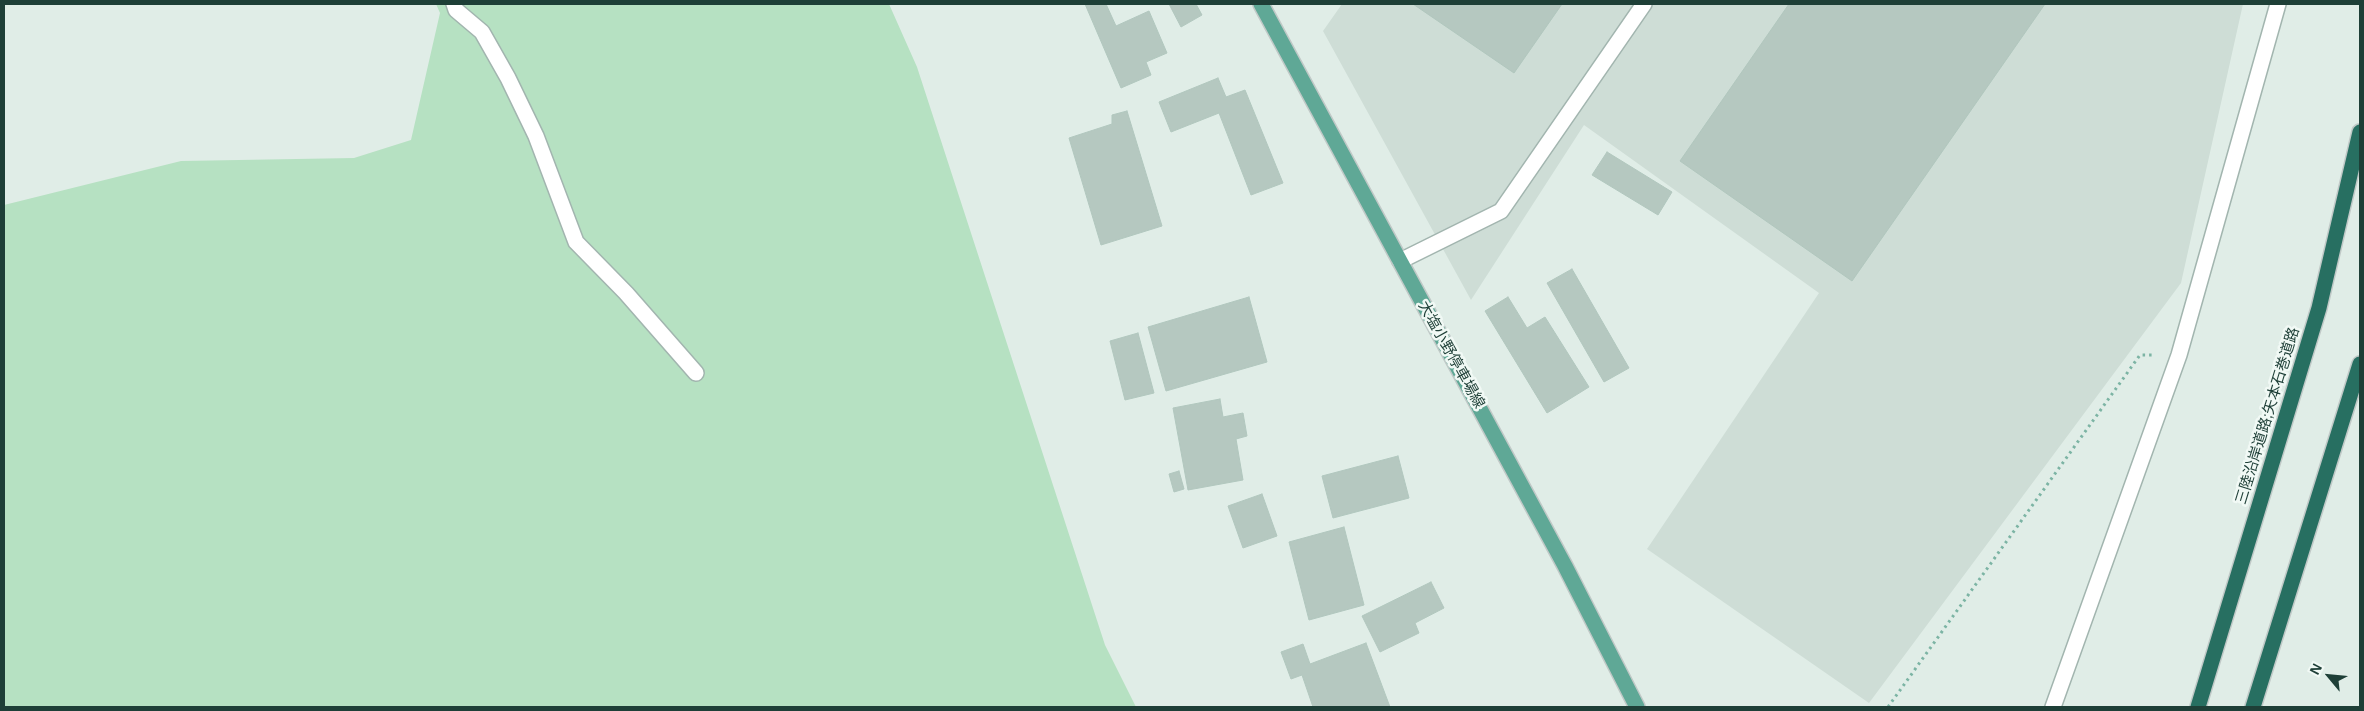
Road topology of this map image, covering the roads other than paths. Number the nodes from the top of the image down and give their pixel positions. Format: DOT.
graph roads {
  1 [pos="454,4"];
  2 [pos="1261,4"];
  3 [pos="1644,4"];
  4 [pos="2278,4"];
  5 [pos="2360,132"];
  6 [pos="1400,261"];
  7 [pos="2360,364"];
  8 [pos="696,373"];
  9 [pos="1637,707"];
  10 [pos="2053,707"];
  11 [pos="2198,707"];
  12 [pos="2253,707"];
  1 -- 8 [label="street"];
  2 -- 6 [label="main road, 大塩小野停車場線"];
  3 -- 6 [label="street"];
  4 -- 10 [label="street"];
  5 -- 11 [label="highway, 三陸沿岸道路;矢本石巻道路"];
  6 -- 9 [label="main road, 大塩小野停車場線"];
  7 -- 12 [label="highway"];
}
